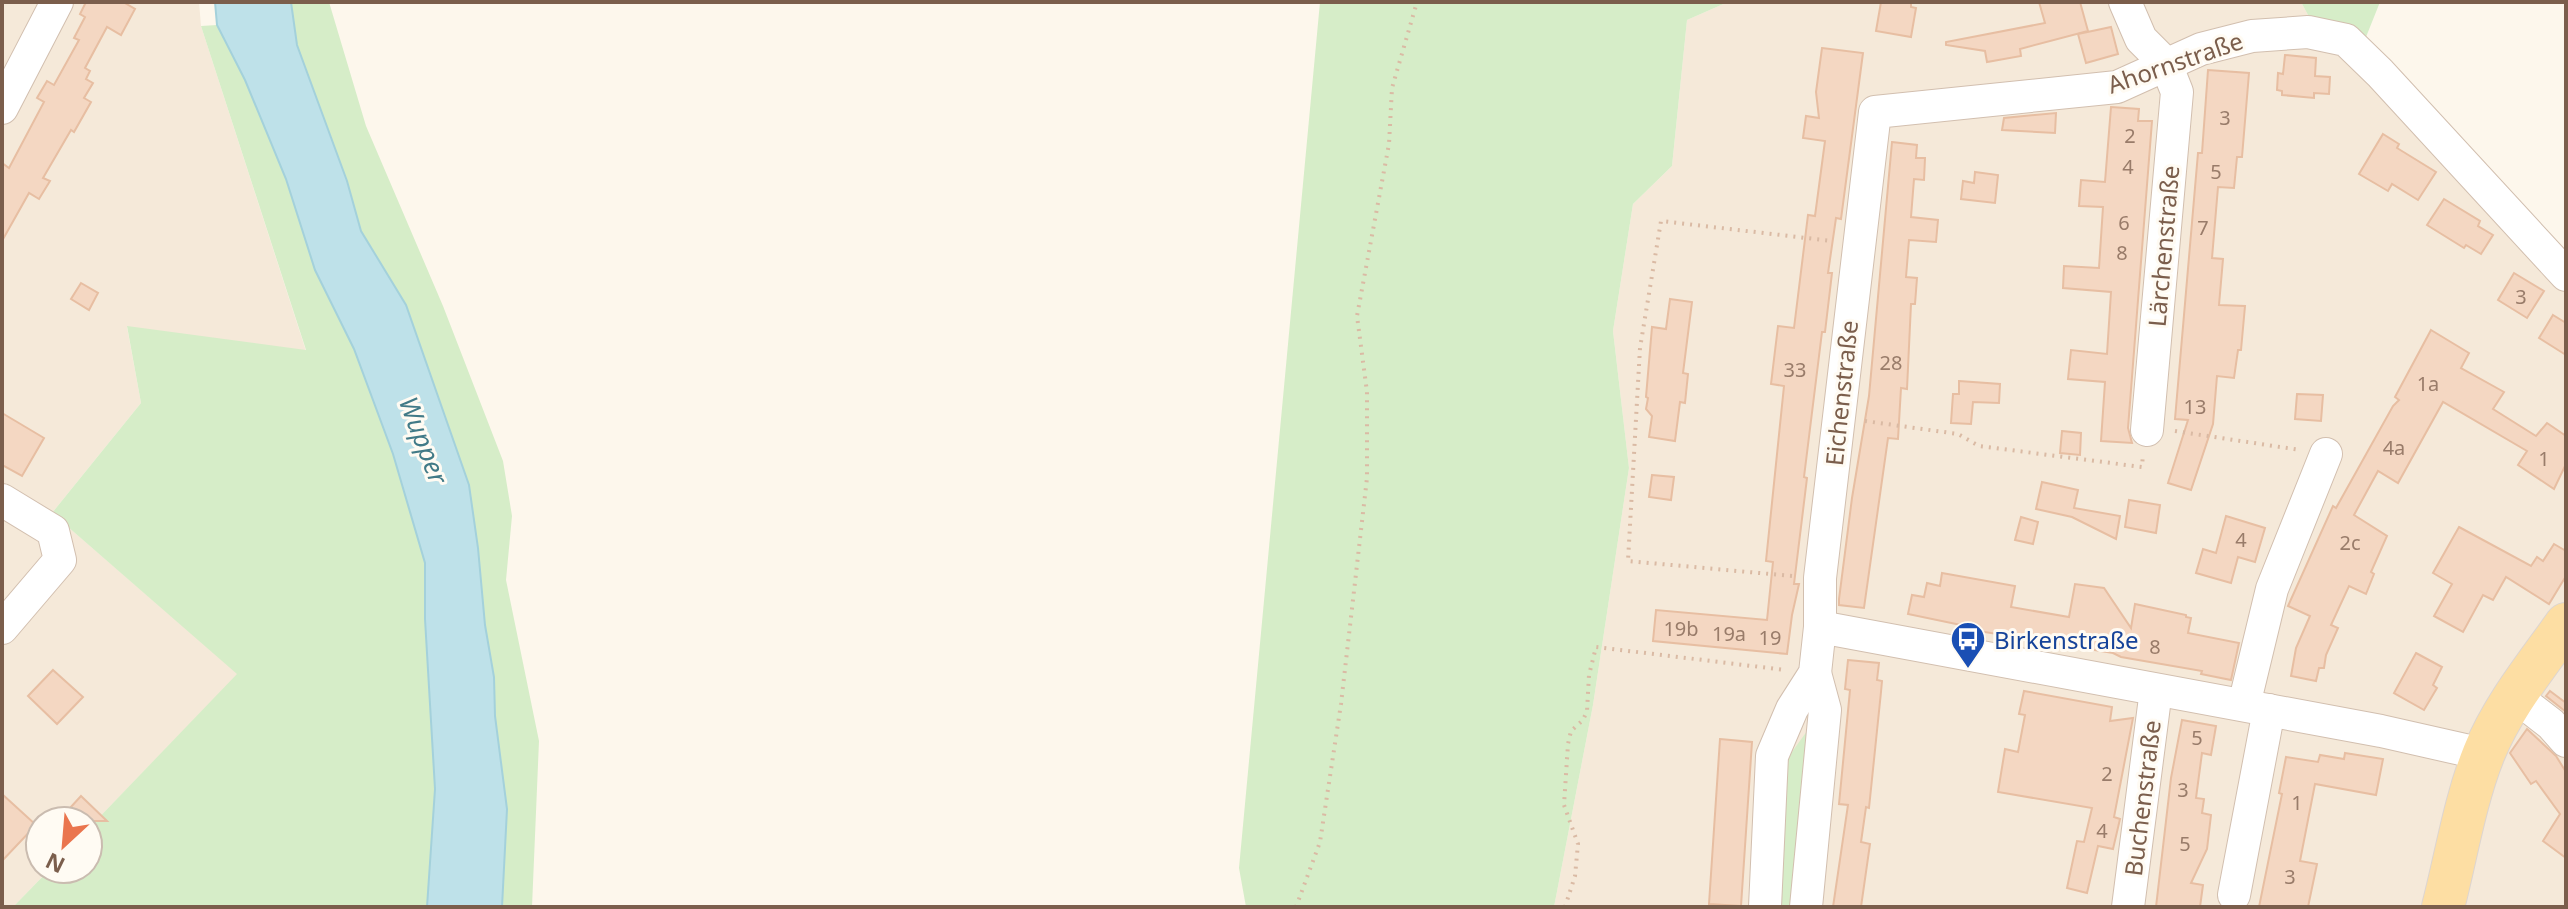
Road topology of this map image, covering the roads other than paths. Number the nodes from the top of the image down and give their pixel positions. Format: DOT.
graph roads {
  1 [pos="57,2"];
  2 [pos="2125,2"];
  3 [pos="2166,64"];
  4 [pos="2,108"];
  5 [pos="1875,112"];
  6 [pos="2566,275"];
  7 [pos="2147,430"];
  8 [pos="2326,454"];
  9 [pos="2,500"];
  10 [pos="2566,624"];
  11 [pos="1820,627"];
  12 [pos="2,628"];
  13 [pos="1815,673"];
  14 [pos="2156,690"];
  15 [pos="2515,696"];
  16 [pos="2257,708"];
  17 [pos="2566,741"];
  18 [pos="2483,754"];
  19 [pos="2234,895"];
  20 [pos="1765,907"];
  21 [pos="1806,907"];
  22 [pos="2128,907"];
  23 [pos="2443,907"];
  1 -- 4 [label="street"];
  2 -- 3 [label="street"];
  3 -- 5 [label="street, Ahornstraße"];
  3 -- 6 [label="street, Ahornstraße"];
  3 -- 7 [label="street, Lärchenstraße"];
  5 -- 11 [label="street, Eichenstraße"];
  8 -- 16 [label="street"];
  9 -- 12 [label="street"];
  10 -- 15 [label="main road"];
  11 -- 13 [label="street, Eichenstraße"];
  11 -- 14 [label="street"];
  13 -- 20 [label="street, Eichenstraße"];
  13 -- 21 [label="street, Eichenstraße"];
  14 -- 16 [label="street"];
  14 -- 22 [label="street, Buchenstraße"];
  15 -- 17 [label="street"];
  15 -- 18 [label="main road"];
  16 -- 18 [label="street"];
  16 -- 19 [label="street"];
  18 -- 23 [label="main road"];
}
